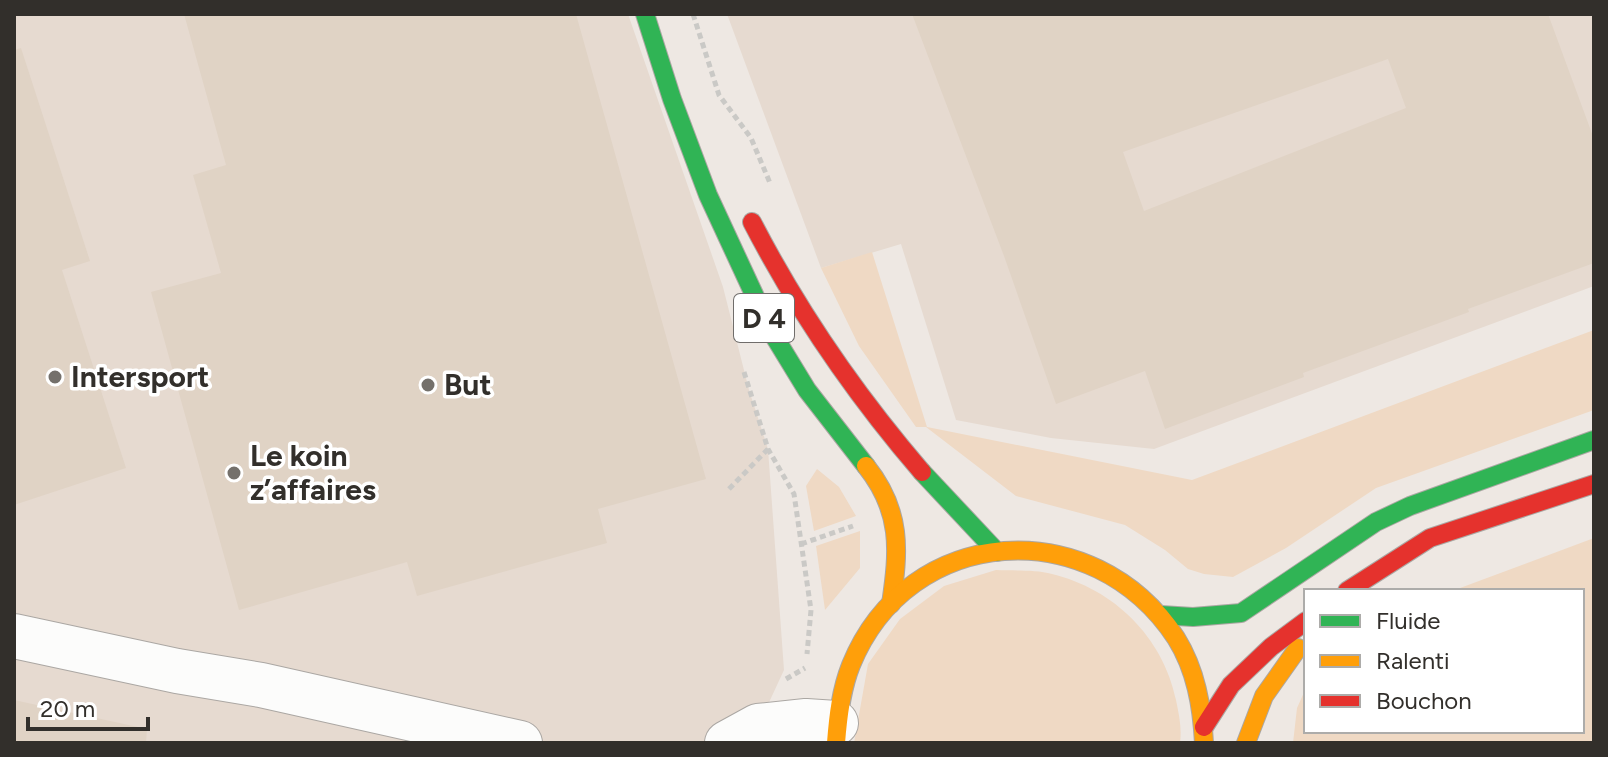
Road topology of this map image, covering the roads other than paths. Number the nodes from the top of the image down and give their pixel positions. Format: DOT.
graph roads {
  1 [pos="645,14"];
  2 [pos="741,201"];
  3 [pos="1594,440"];
  4 [pos="1594,484"];
  5 [pos="997,552"];
  6 [pos="1350,589"];
  7 [pos="891,604"];
  8 [pos="1161,615"];
  9 [pos="1304,622"];
  10 [pos="14,636"];
  11 [pos="1304,640"];
  12 [pos="836,733"];
  13 [pos="1204,735"];
  14 [pos="520,743"];
  15 [pos="727,743"];
  16 [pos="1246,743"];
  1 -- 7 [label="main road, D 4"];
  2 -- 5 [label="main road, D 4"];
  3 -- 8 [label="main road"];
  4 -- 6 [label="main road"];
  5 -- 7 [label="main road"];
  5 -- 8 [label="main road"];
  7 -- 12 [label="main road"];
  8 -- 13 [label="main road"];
  9 -- 13 [label="main road"];
  10 -- 14 [label="street"];
  11 -- 16 [label="main road"];
  12 -- 15 [label="street"];
}
